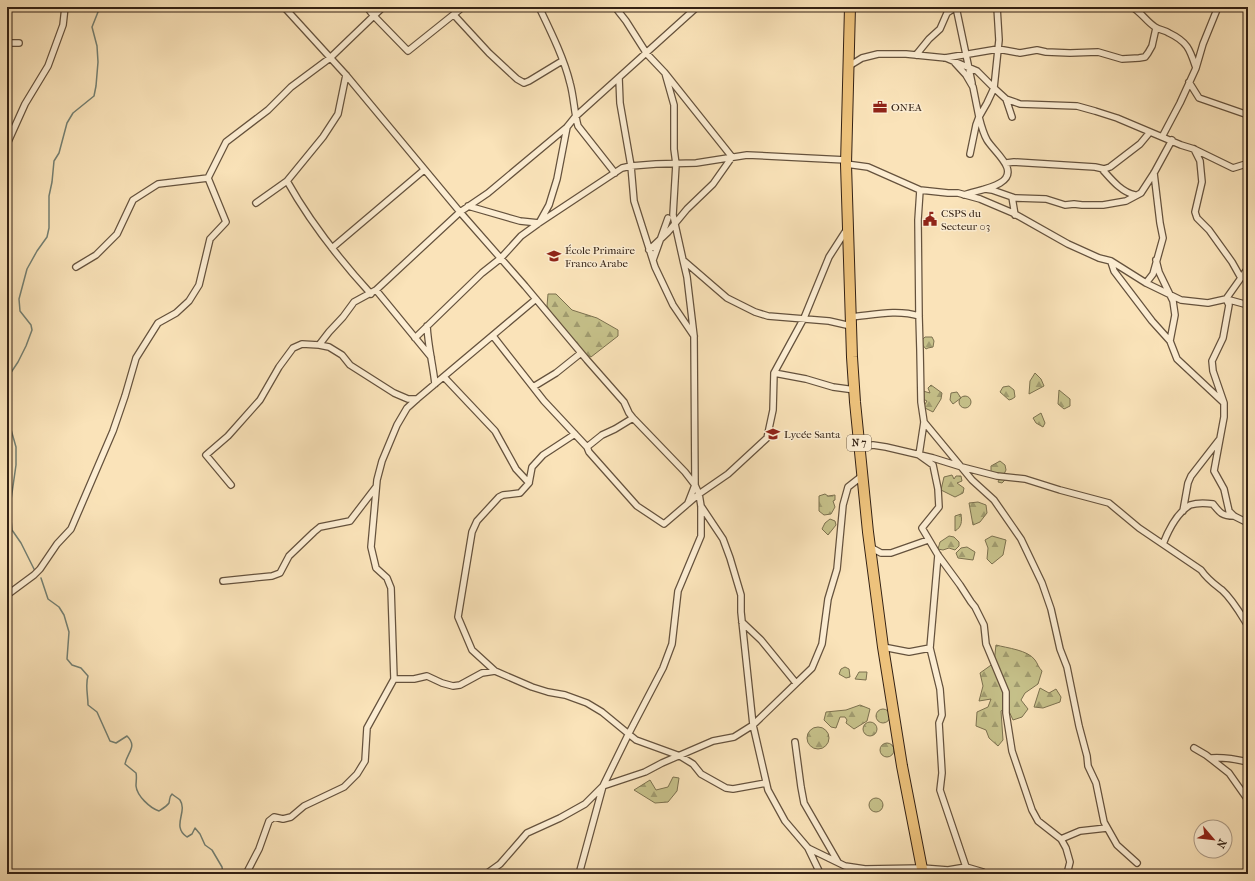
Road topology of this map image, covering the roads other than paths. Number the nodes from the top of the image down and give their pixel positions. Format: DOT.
graph roads {
  1 [pos="65,7"];
  2 [pos="284,7"];
  3 [pos="367,7"];
  4 [pos="383,7"];
  5 [pos="463,7"];
  6 [pos="539,7"];
  7 [pos="615,7"];
  8 [pos="697,7"];
  9 [pos="850,7"];
  10 [pos="956,7"];
  11 [pos="997,7"];
  12 [pos="1132,7"];
  13 [pos="1218,7"];
  14 [pos="374,15"];
  15 [pos="454,15"];
  16 [pos="1156,28"];
  17 [pos="7,42"];
  18 [pos="19,43"];
  19 [pos="998,49"];
  20 [pos="987,50"];
  21 [pos="966,53"];
  22 [pos="647,54"];
  23 [pos="916,55"];
  24 [pos="997,57"];
  25 [pos="330,58"];
  26 [pos="942,58"];
  27 [pos="562,61"];
  28 [pos="953,61"];
  29 [pos="849,66"];
  30 [pos="970,68"];
  31 [pos="1196,68"];
  32 [pos="664,73"];
  33 [pos="346,74"];
  34 [pos="619,78"];
  35 [pos="1190,82"];
  36 [pos="973,87"];
  37 [pos="994,88"];
  38 [pos="1006,100"];
  39 [pos="1248,115"];
  40 [pos="576,117"];
  41 [pos="979,117"];
  42 [pos="1012,117"];
  43 [pos="567,126"];
  44 [pos="1150,132"];
  45 [pos="1162,137"];
  46 [pos="1172,140"];
  47 [pos="7,144"];
  48 [pos="1194,149"];
  49 [pos="970,154"];
  50 [pos="732,157"];
  51 [pos="846,162"];
  52 [pos="1006,163"];
  53 [pos="676,164"];
  54 [pos="1247,164"];
  55 [pos="631,166"];
  56 [pos="1102,169"];
  57 [pos="424,170"];
  58 [pos="1154,172"];
  59 [pos="615,173"];
  60 [pos="208,178"];
  61 [pos="287,181"];
  62 [pos="985,188"];
  63 [pos="920,190"];
  64 [pos="964,195"];
  65 [pos="1135,195"];
  66 [pos="1012,197"];
  67 [pos="256,202"];
  68 [pos="468,206"];
  69 [pos="460,212"];
  70 [pos="1015,215"];
  71 [pos="668,218"];
  72 [pos="540,223"];
  73 [pos="675,225"];
  74 [pos="848,227"];
  75 [pos="660,240"];
  76 [pos="332,248"];
  77 [pos="649,250"];
  78 [pos="501,258"];
  79 [pos="653,260"];
  80 [pos="683,260"];
  81 [pos="1156,260"];
  82 [pos="1111,261"];
  83 [pos="76,267"];
  84 [pos="1248,268"];
  85 [pos="1241,278"];
  86 [pos="1146,283"];
  87 [pos="376,290"];
  88 [pos="370,294"];
  89 [pos="1171,295"];
  90 [pos="536,299"];
  91 [pos="1226,299"];
  92 [pos="1248,305"];
  93 [pos="919,316"];
  94 [pos="804,318"];
  95 [pos="851,322"];
  96 [pos="427,326"];
  97 [pos="493,336"];
  98 [pos="694,336"];
  99 [pos="415,338"];
  100 [pos="1170,341"];
  101 [pos="319,345"];
  102 [pos="581,353"];
  103 [pos="432,357"];
  104 [pos="774,373"];
  105 [pos="444,377"];
  106 [pos="435,384"];
  107 [pos="534,387"];
  108 [pos="855,390"];
  109 [pos="417,399"];
  110 [pos="1224,403"];
  111 [pos="633,418"];
  112 [pos="924,422"];
  113 [pos="575,434"];
  114 [pos="1220,440"];
  115 [pos="587,447"];
  116 [pos="860,448"];
  117 [pos="919,455"];
  118 [pos="962,467"];
  119 [pos="862,476"];
  120 [pos="529,483"];
  121 [pos="231,485"];
  122 [pos="695,486"];
  123 [pos="376,487"];
  124 [pos="699,494"];
  125 [pos="687,505"];
  126 [pos="700,506"];
  127 [pos="1183,511"];
  128 [pos="1234,516"];
  129 [pos="1248,523"];
  130 [pos="928,540"];
  131 [pos="1163,544"];
  132 [pos="870,547"];
  133 [pos="938,555"];
  134 [pos="223,581"];
  135 [pos="7,595"];
  136 [pos="742,622"];
  137 [pos="1248,626"];
  138 [pos="883,647"];
  139 [pos="930,648"];
  140 [pos="495,671"];
  141 [pos="394,679"];
  142 [pos="796,683"];
  143 [pos="754,725"];
  144 [pos="628,735"];
  145 [pos="795,742"];
  146 [pos="1194,748"];
  147 [pos="680,756"];
  148 [pos="1211,758"];
  149 [pos="1248,762"];
  150 [pos="766,783"];
  151 [pos="603,786"];
  152 [pos="1248,800"];
  153 [pos="1107,828"];
  154 [pos="1061,839"];
  155 [pos="808,848"];
  156 [pos="839,862"];
  157 [pos="1136,863"];
  158 [pos="966,867"];
  159 [pos="922,871"];
  160 [pos="949,872"];
  161 [pos="246,874"];
  162 [pos="486,874"];
  163 [pos="579,874"];
  164 [pos="819,874"];
  165 [pos="985,874"];
  166 [pos="1067,874"];
  1 -- 47 [label="street"];
  2 -- 25 [label="street"];
  3 -- 14 [label="street"];
  4 -- 14 [label="street"];
  5 -- 15 [label="street"];
  6 -- 27 [label="street"];
  7 -- 22 [label="street"];
  8 -- 22 [label="street"];
  9 -- 29 [label="highway, N 7"];
  10 -- 21 [label="street"];
  10 -- 23 [label="street"];
  11 -- 19 [label="street"];
  12 -- 16 [label="street"];
  13 -- 31 [label="street"];
  14 -- 15 [label="street"];
  14 -- 25 [label="street"];
  15 -- 27 [label="street"];
  16 -- 19 [label="street"];
  16 -- 31 [label="street"];
  17 -- 18 [label="street"];
  19 -- 20 [label="street"];
  19 -- 24 [label="street"];
  20 -- 21 [label="street"];
  20 -- 24 [label="street"];
  21 -- 26 [label="street"];
  21 -- 30 [label="street"];
  22 -- 32 [label="street"];
  22 -- 34 [label="street"];
  23 -- 26 [label="street"];
  23 -- 29 [label="street"];
  24 -- 37 [label="street"];
  25 -- 33 [label="street"];
  25 -- 60 [label="street"];
  26 -- 28 [label="street"];
  27 -- 40 [label="street"];
  28 -- 30 [label="street"];
  28 -- 36 [label="street"];
  29 -- 51 [label="highway, N 7"];
  30 -- 36 [label="street"];
  30 -- 37 [label="street"];
  31 -- 35 [label="street"];
  32 -- 50 [label="street"];
  32 -- 53 [label="street"];
  33 -- 57 [label="street"];
  33 -- 61 [label="street"];
  34 -- 40 [label="street"];
  34 -- 55 [label="street"];
  35 -- 39 [label="street"];
  35 -- 45 [label="street"];
  36 -- 41 [label="street"];
  37 -- 38 [label="street"];
  37 -- 41 [label="street"];
  38 -- 42 [label="street"];
  38 -- 44 [label="street"];
  40 -- 43 [label="street"];
  40 -- 59 [label="street"];
  41 -- 49 [label="street"];
  41 -- 52 [label="street"];
  43 -- 68 [label="street"];
  43 -- 72 [label="street"];
  44 -- 45 [label="street"];
  44 -- 56 [label="street"];
  45 -- 46 [label="street"];
  46 -- 48 [label="street"];
  46 -- 58 [label="street"];
  48 -- 54 [label="street"];
  48 -- 85 [label="street"];
  50 -- 51 [label="street"];
  50 -- 53 [label="street"];
  50 -- 73 [label="street"];
  51 -- 63 [label="street"];
  51 -- 74 [label="highway, N 7"];
  52 -- 56 [label="street"];
  52 -- 62 [label="street"];
  53 -- 55 [label="street"];
  53 -- 73 [label="street"];
  55 -- 59 [label="street"];
  55 -- 77 [label="street"];
  56 -- 65 [label="street"];
  57 -- 69 [label="street"];
  57 -- 76 [label="street"];
  58 -- 65 [label="street"];
  58 -- 81 [label="street"];
  59 -- 72 [label="street"];
  60 -- 83 [label="street"];
  60 -- 135 [label="street"];
  61 -- 67 [label="street"];
  61 -- 76 [label="street"];
  62 -- 64 [label="street"];
  62 -- 66 [label="street"];
  63 -- 64 [label="street"];
  63 -- 93 [label="street"];
  64 -- 70 [label="street"];
  65 -- 66 [label="street"];
  66 -- 70 [label="street"];
  68 -- 69 [label="street"];
  68 -- 72 [label="street"];
  69 -- 78 [label="street"];
  69 -- 87 [label="street"];
  70 -- 82 [label="street"];
  71 -- 75 [label="street"];
  72 -- 78 [label="street"];
  73 -- 75 [label="street"];
  73 -- 80 [label="street"];
  74 -- 94 [label="street"];
  74 -- 95 [label="highway, N 7"];
  75 -- 77 [label="street"];
  75 -- 79 [label="street"];
  76 -- 88 [label="street"];
  77 -- 79 [label="street"];
  78 -- 90 [label="street"];
  78 -- 96 [label="street"];
  79 -- 98 [label="street"];
  80 -- 94 [label="street"];
  80 -- 98 [label="street"];
  81 -- 86 [label="street"];
  81 -- 89 [label="street"];
  82 -- 86 [label="street"];
  82 -- 100 [label="street"];
  84 -- 85 [label="street"];
  85 -- 91 [label="street"];
  86 -- 89 [label="street"];
  87 -- 88 [label="street"];
  87 -- 99 [label="street"];
  88 -- 101 [label="street"];
  89 -- 91 [label="street"];
  89 -- 100 [label="street"];
  90 -- 97 [label="street"];
  90 -- 102 [label="street"];
  91 -- 92 [label="street"];
  91 -- 110 [label="street"];
  93 -- 95 [label="street"];
  93 -- 112 [label="street"];
  94 -- 95 [label="street"];
  94 -- 104 [label="street"];
  95 -- 108 [label="highway, N 7"];
  96 -- 99 [label="street"];
  96 -- 103 [label="street"];
  97 -- 105 [label="street"];
  97 -- 107 [label="street"];
  98 -- 122 [label="street"];
  99 -- 103 [label="street"];
  100 -- 110 [label="street"];
  101 -- 109 [label="street"];
  101 -- 121 [label="street"];
  102 -- 107 [label="street"];
  102 -- 111 [label="street"];
  103 -- 106 [label="street"];
  104 -- 108 [label="street"];
  104 -- 124 [label="street"];
  105 -- 106 [label="street"];
  105 -- 120 [label="street"];
  106 -- 109 [label="street"];
  107 -- 113 [label="street"];
  108 -- 116 [label="highway, N 7"];
  109 -- 123 [label="street"];
  110 -- 114 [label="street"];
  111 -- 115 [label="street"];
  111 -- 122 [label="street"];
  112 -- 117 [label="street"];
  112 -- 118 [label="street"];
  113 -- 115 [label="street"];
  113 -- 120 [label="street"];
  114 -- 127 [label="street"];
  114 -- 128 [label="street"];
  115 -- 125 [label="street"];
  116 -- 117 [label="street"];
  116 -- 119 [label="highway, N 7"];
  117 -- 118 [label="street"];
  117 -- 130 [label="street"];
  118 -- 131 [label="street"];
  118 -- 153 [label="street"];
  119 -- 132 [label="highway, N 7"];
  119 -- 142 [label="street"];
  120 -- 140 [label="street"];
  122 -- 124 [label="street"];
  122 -- 125 [label="street"];
  123 -- 134 [label="street"];
  123 -- 141 [label="street"];
  124 -- 125 [label="street"];
  124 -- 126 [label="street"];
  126 -- 136 [label="street"];
  126 -- 144 [label="street"];
  127 -- 128 [label="street"];
  127 -- 131 [label="street"];
  128 -- 129 [label="street"];
  130 -- 132 [label="street"];
  130 -- 133 [label="street"];
  131 -- 137 [label="street"];
  132 -- 138 [label="highway, N 7"];
  133 -- 139 [label="street"];
  133 -- 154 [label="street"];
  136 -- 142 [label="street"];
  136 -- 143 [label="street"];
  138 -- 139 [label="street"];
  138 -- 159 [label="highway, N 7"];
  139 -- 158 [label="street"];
  140 -- 141 [label="street"];
  140 -- 144 [label="street"];
  141 -- 161 [label="street"];
  142 -- 143 [label="street"];
  143 -- 147 [label="street"];
  143 -- 150 [label="street"];
  144 -- 147 [label="street"];
  144 -- 151 [label="street"];
  145 -- 156 [label="street"];
  146 -- 148 [label="street"];
  147 -- 150 [label="street"];
  147 -- 151 [label="street"];
  148 -- 149 [label="street"];
  148 -- 152 [label="street"];
  150 -- 155 [label="street"];
  151 -- 162 [label="street"];
  151 -- 163 [label="street"];
  153 -- 154 [label="street"];
  153 -- 157 [label="street"];
  154 -- 166 [label="street"];
  155 -- 156 [label="street"];
  155 -- 164 [label="street"];
  156 -- 159 [label="street"];
  158 -- 160 [label="street"];
  158 -- 165 [label="street"];
  159 -- 160 [label="street"];
}
